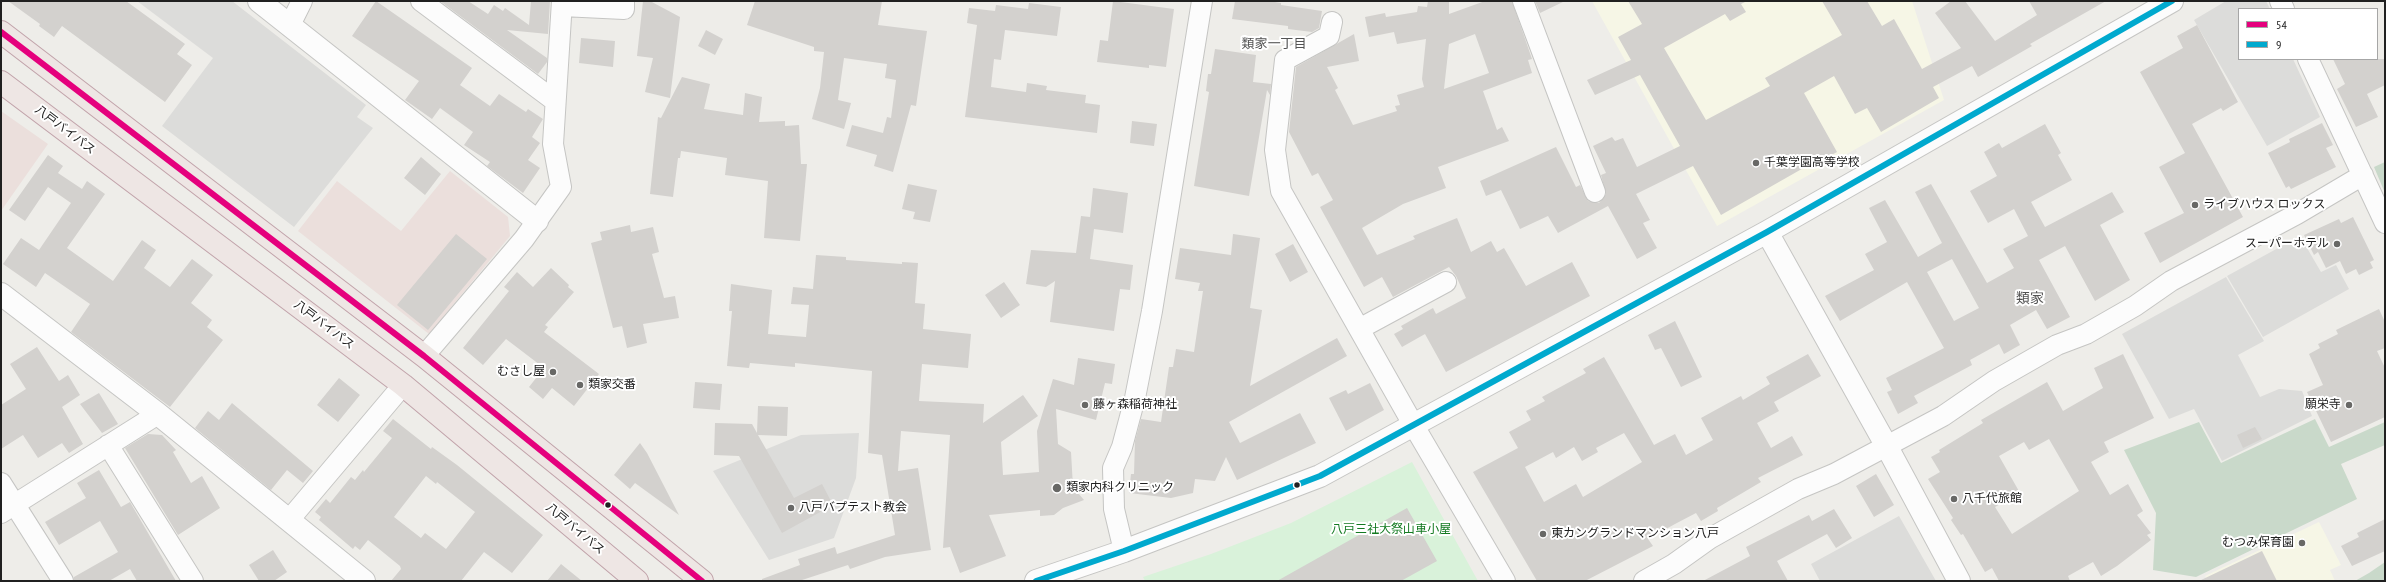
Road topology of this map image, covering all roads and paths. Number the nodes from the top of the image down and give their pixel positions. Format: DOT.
graph roads {
  1 [pos="260,1"];
  2 [pos="302,1"];
  3 [pos="421,1"];
  4 [pos="1202,1"];
  5 [pos="1523,1"];
  6 [pos="2172,1"];
  7 [pos="562,3"];
  8 [pos="624,5"];
  9 [pos="1332,22"];
  10 [pos="290,25"];
  11 [pos="1,32"];
  12 [pos="2308,60"];
  13 [pos="1,82"];
  14 [pos="555,101"];
  15 [pos="2363,175"];
  16 [pos="1595,192"];
  17 [pos="537,221"];
  18 [pos="2385,224"];
  19 [pos="1767,232"];
  20 [pos="1446,282"];
  21 [pos="1,294"];
  22 [pos="1359,329"];
  23 [pos="424,356"];
  24 [pos="403,385"];
  25 [pos="158,414"];
  26 [pos="1414,426"];
  27 [pos="108,445"];
  28 [pos="1886,446"];
  29 [pos="1,483"];
  30 [pos="8,509"];
  31 [pos="289,520"];
  32 [pos="1124,551"];
  33 [pos="63,581"];
  34 [pos="193,581"];
  35 [pos="364,581"];
  36 [pos="637,581"];
  37 [pos="702,581"];
  38 [pos="1036,581"];
  39 [pos="1506,581"];
  40 [pos="1644,581"];
  41 [pos="1959,581"];
  1 -- 10 [label="street"];
  2 -- 10 [label="street"];
  3 -- 14 [label="street"];
  4 -- 32 [label="street"];
  5 -- 16 [label="street"];
  6 -- 19 [label="street"];
  7 -- 8 [label="street"];
  7 -- 14 [label="street"];
  9 -- 22 [label="street"];
  10 -- 17 [label="street"];
  11 -- 23 [label="highway"];
  12 -- 15 [label="street"];
  13 -- 24 [label="highway, 八戸バイパス"];
  14 -- 17 [label="street"];
  15 -- 18 [label="street"];
  15 -- 28 [label="street"];
  17 -- 23 [label="street"];
  19 -- 26 [label="street"];
  19 -- 28 [label="street"];
  20 -- 22 [label="street"];
  21 -- 25 [label="street"];
  22 -- 26 [label="street"];
  23 -- 37 [label="highway"];
  24 -- 31 [label="street"];
  24 -- 36 [label="highway, 八戸バイパス"];
  25 -- 27 [label="street"];
  25 -- 31 [label="street"];
  26 -- 32 [label="street"];
  26 -- 39 [label="street"];
  27 -- 30 [label="street"];
  27 -- 34 [label="street"];
  28 -- 40 [label="street"];
  28 -- 41 [label="street"];
  29 -- 30 [label="street"];
  30 -- 33 [label="street"];
  31 -- 35 [label="street"];
  32 -- 38 [label="street"];
}
